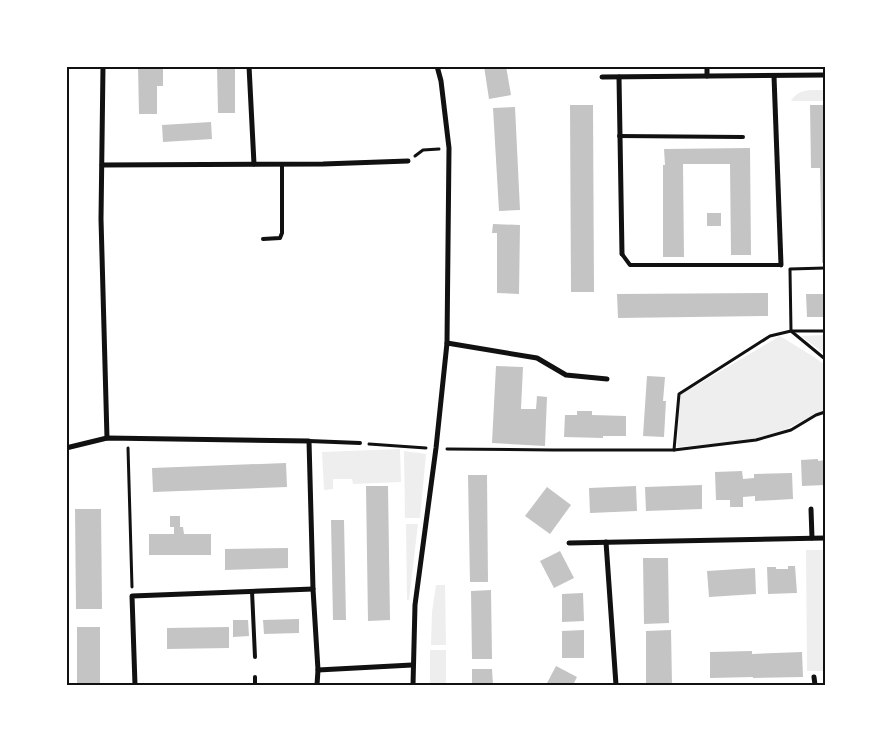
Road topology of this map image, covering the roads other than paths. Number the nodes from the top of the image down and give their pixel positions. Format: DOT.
graph roads {
  1 [pos="102,66"];
  2 [pos="250,66"];
  3 [pos="437,66"];
  4 [pos="707,66"];
  5 [pos="825,75"];
  6 [pos="707,76"];
  7 [pos="774,76"];
  8 [pos="602,77"];
  9 [pos="619,77"];
  10 [pos="619,136"];
  11 [pos="743,137"];
  12 [pos="408,161"];
  13 [pos="254,164"];
  14 [pos="282,164"];
  15 [pos="102,165"];
  16 [pos="263,239"];
  17 [pos="622,254"];
  18 [pos="781,265"];
  19 [pos="448,343"];
  20 [pos="607,378"];
  21 [pos="107,438"];
  22 [pos="309,441"];
  23 [pos="360,443"];
  24 [pos="66,448"];
  25 [pos="811,509"];
  26 [pos="812,538"];
  27 [pos="825,538"];
  28 [pos="606,542"];
  29 [pos="569,543"];
  30 [pos="313,589"];
  31 [pos="252,591"];
  32 [pos="255,657"];
  33 [pos="412,665"];
  34 [pos="318,670"];
  35 [pos="814,676"];
  36 [pos="255,677"];
  37 [pos="135,685"];
  38 [pos="255,685"];
  39 [pos="317,685"];
  40 [pos="412,685"];
  41 [pos="616,685"];
  42 [pos="815,685"];
  1 -- 15 [label="street"];
  2 -- 13 [label="street"];
  3 -- 19 [label="street"];
  4 -- 6 [label="street"];
  5 -- 7 [label="street"];
  6 -- 7 [label="street"];
  6 -- 9 [label="street"];
  7 -- 18 [label="street"];
  8 -- 9 [label="street"];
  9 -- 10 [label="street"];
  10 -- 11 [label="lane"];
  10 -- 17 [label="street"];
  12 -- 14 [label="street"];
  13 -- 14 [label="street"];
  13 -- 15 [label="street"];
  14 -- 16 [label="lane"];
  15 -- 21 [label="street"];
  17 -- 18 [label="lane"];
  19 -- 20 [label="street"];
  19 -- 33 [label="street"];
  21 -- 22 [label="street"];
  21 -- 24 [label="street"];
  22 -- 23 [label="lane"];
  22 -- 30 [label="street"];
  25 -- 26 [label="street"];
  26 -- 27 [label="street"];
  26 -- 28 [label="street"];
  28 -- 29 [label="street"];
  28 -- 41 [label="street"];
  30 -- 31 [label="street"];
  30 -- 34 [label="street"];
  31 -- 32 [label="lane"];
  31 -- 37 [label="street"];
  33 -- 34 [label="street"];
  33 -- 40 [label="street"];
  34 -- 39 [label="street"];
  35 -- 42 [label="street"];
  36 -- 38 [label="lane"];
}
